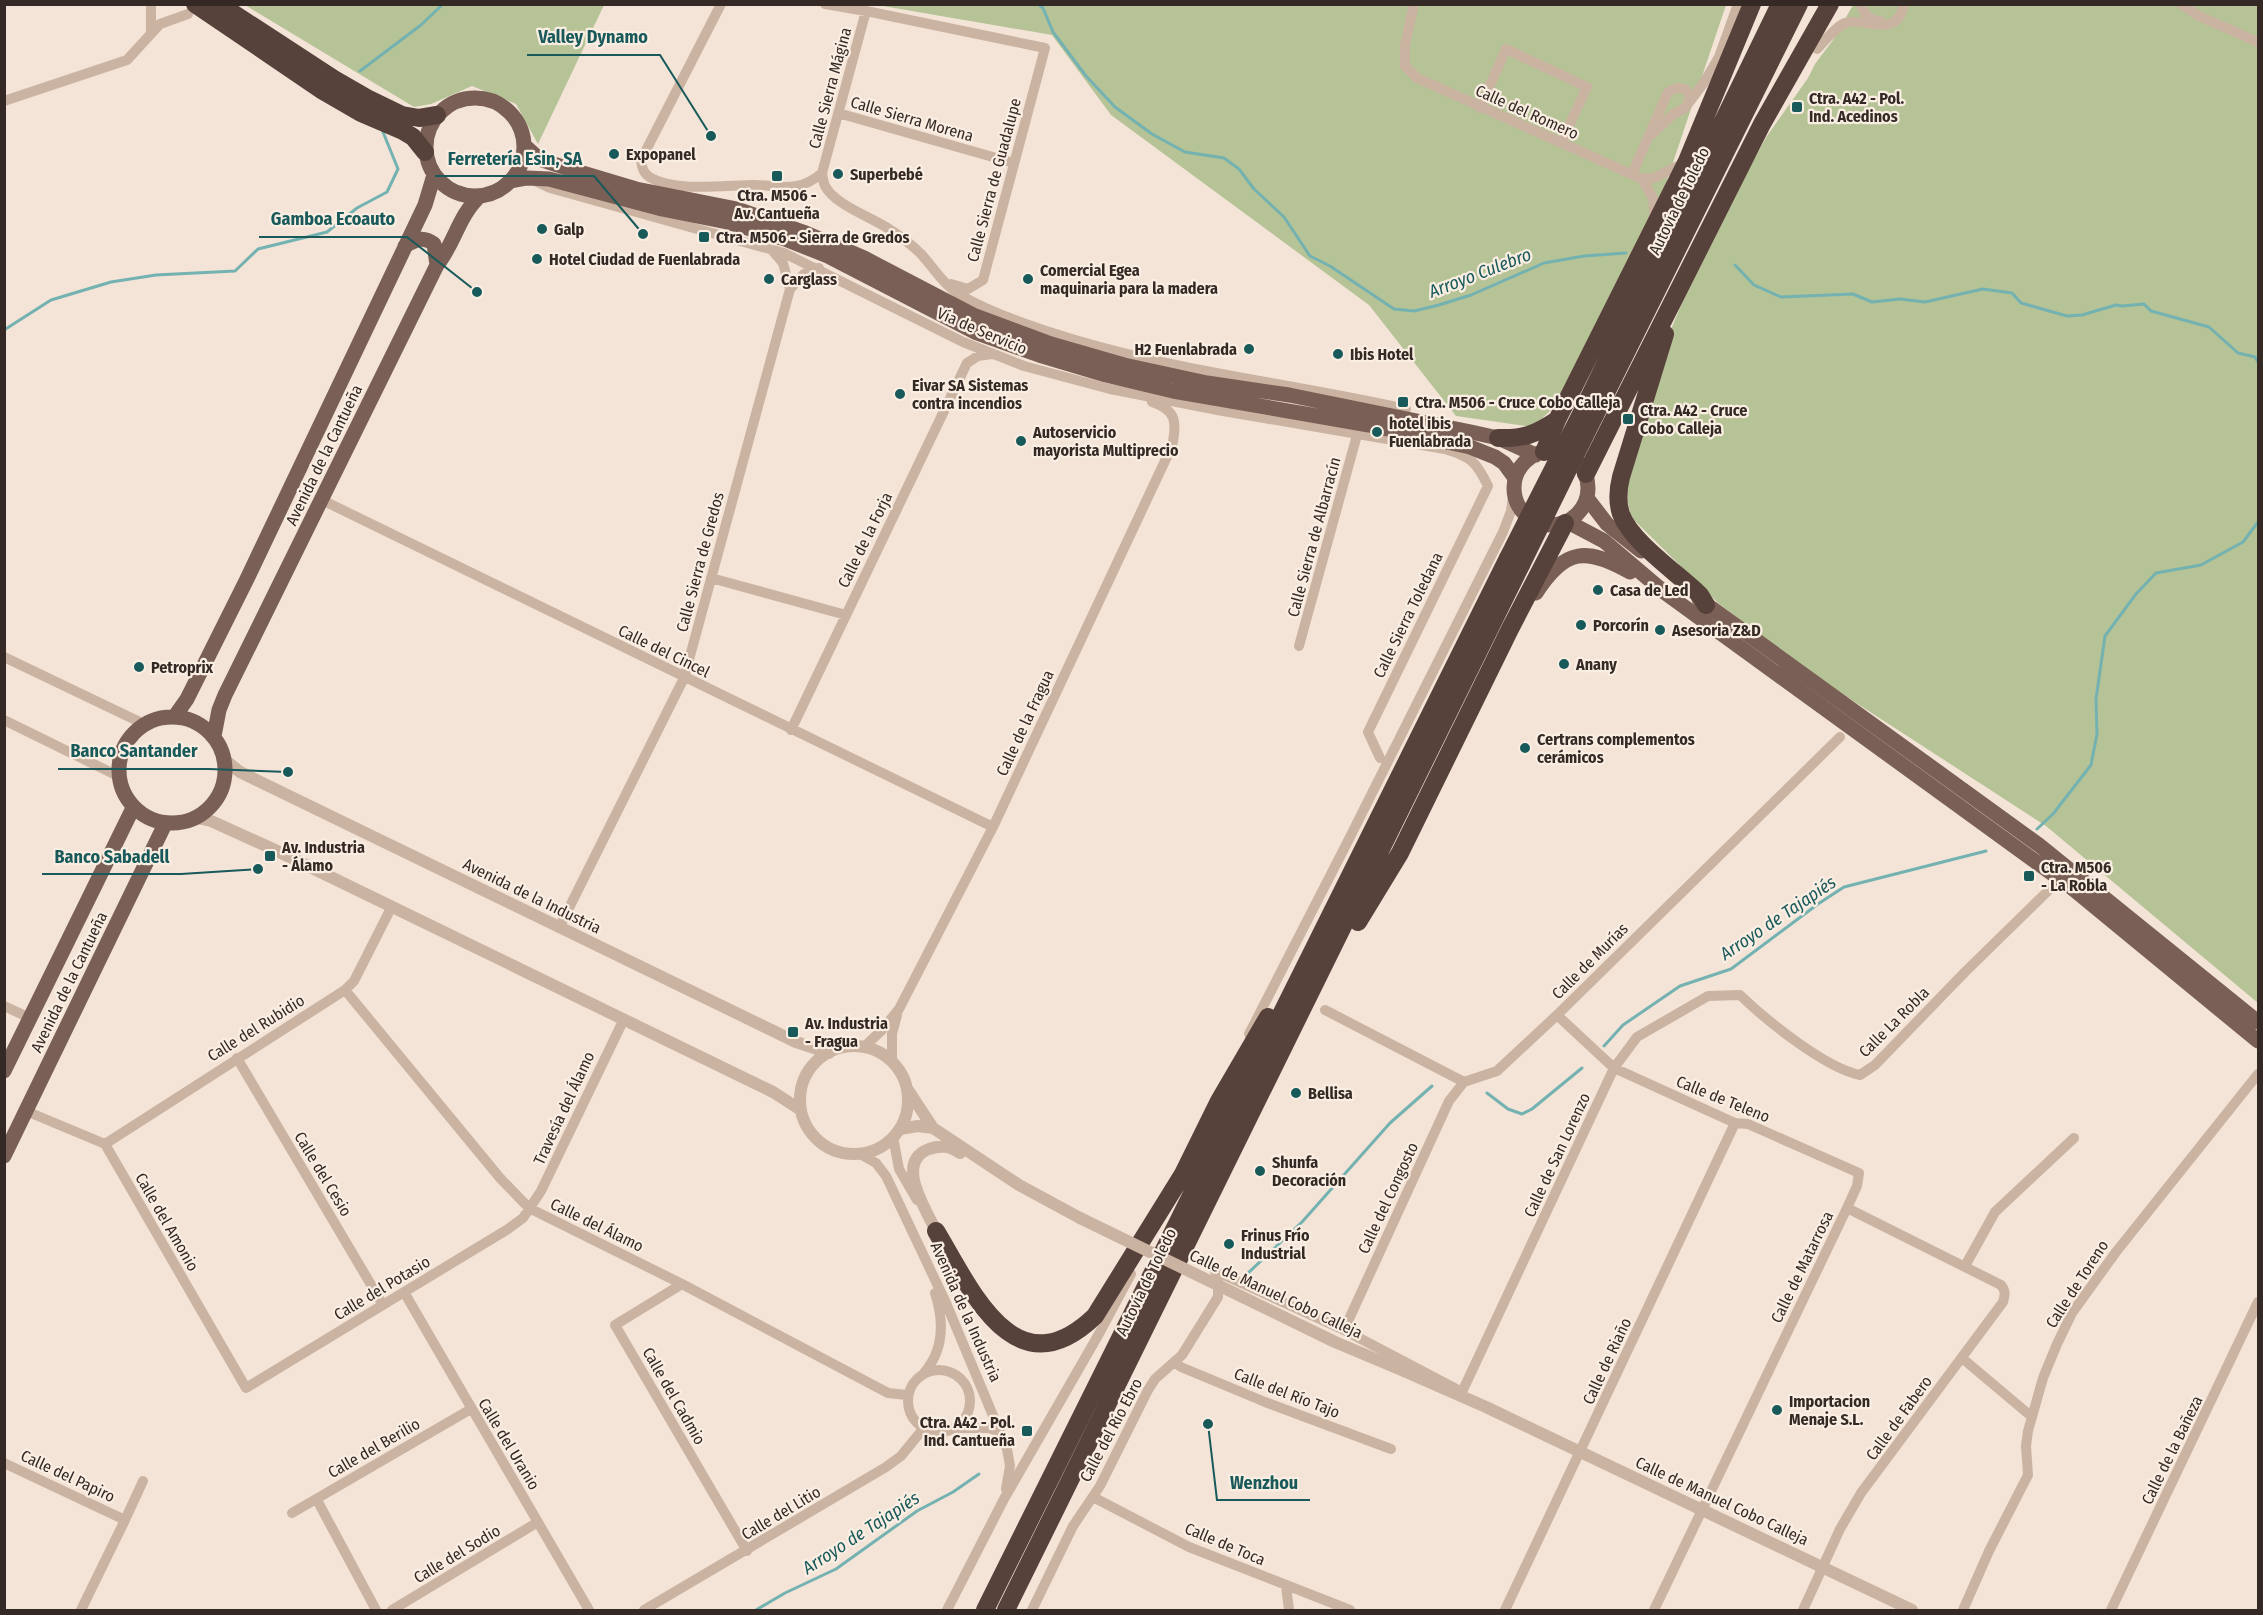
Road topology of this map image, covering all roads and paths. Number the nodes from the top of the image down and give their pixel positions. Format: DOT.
graph roads {
  1 [pos="151,4"];
  2 [pos="219,4"];
  3 [pos="721,4"];
  4 [pos="825,4"];
  5 [pos="1414,4"];
  6 [pos="1738,4"];
  7 [pos="1752,4"];
  8 [pos="1780,4"];
  9 [pos="1799,4"];
  10 [pos="1806,4"];
  11 [pos="1815,4"];
  12 [pos="1830,4"];
  13 [pos="1843,4"];
  14 [pos="1861,4"];
  15 [pos="1904,4"];
  16 [pos="2181,4"];
  17 [pos="191,9"];
  18 [pos="866,11"];
  19 [pos="1893,22"];
  20 [pos="151,32"];
  21 [pos="2259,42"];
  22 [pos="1817,49"];
  23 [pos="4,101"];
  24 [pos="1688,104"];
  25 [pos="1480,108"];
  26 [pos="1756,111"];
  27 [pos="838,113"];
  28 [pos="437,115"];
  29 [pos="1652,134"];
  30 [pos="1562,143"];
  31 [pos="524,146"];
  32 [pos="425,152"];
  33 [pos="1749,153"];
  34 [pos="1687,161"];
  35 [pos="1014,163"];
  36 [pos="822,173"];
  37 [pos="434,176"];
  38 [pos="1637,176"];
  39 [pos="527,178"];
  40 [pos="511,181"];
  41 [pos="480,196"];
  42 [pos="847,205"];
  43 [pos="1655,224"];
  44 [pos="405,246"];
  45 [pos="771,249"];
  46 [pos="437,265"];
  47 [pos="819,268"];
  48 [pos="1682,280"];
  49 [pos="945,281"];
  50 [pos="790,289"];
  51 [pos="963,342"];
  52 [pos="993,353"];
  53 [pos="967,363"];
  54 [pos="1110,389"];
  55 [pos="1406,409"];
  56 [pos="1593,414"];
  57 [pos="1557,420"];
  58 [pos="1357,435"];
  59 [pos="1498,438"];
  60 [pos="1447,446"];
  61 [pos="1540,453"];
  62 [pos="1586,474"];
  63 [pos="1515,484"];
  64 [pos="1488,486"];
  65 [pos="1587,498"];
  66 [pos="322,500"];
  67 [pos="1566,522"];
  68 [pos="1519,563"];
  69 [pos="711,578"];
  70 [pos="1664,592"];
  71 [pos="1706,605"];
  72 [pos="846,615"];
  73 [pos="1510,629"];
  74 [pos="1299,646"];
  75 [pos="4,657"];
  76 [pos="684,678"];
  77 [pos="175,716"];
  78 [pos="4,720"];
  79 [pos="144,724"];
  80 [pos="791,730"];
  81 [pos="214,736"];
  82 [pos="1840,737"];
  83 [pos="1380,758"];
  84 [pos="225,760"];
  85 [pos="118,776"];
  86 [pos="134,808"];
  87 [pos="197,818"];
  88 [pos="165,824"];
  89 [pos="993,827"];
  90 [pos="2052,887"];
  91 [pos="391,908"];
  92 [pos="559,928"];
  93 [pos="1311,953"];
  94 [pos="1322,972"];
  95 [pos="345,990"];
  96 [pos="1740,995"];
  97 [pos="4,1005"];
  98 [pos="899,1009"];
  99 [pos="1325,1010"];
  100 [pos="1557,1015"];
  101 [pos="30,1018"];
  102 [pos="624,1019"];
  103 [pos="2259,1022"];
  104 [pos="2259,1041"];
  105 [pos="864,1047"];
  106 [pos="829,1053"];
  107 [pos="237,1058"];
  108 [pos="892,1062"];
  109 [pos="1614,1068"];
  110 [pos="4,1071"];
  111 [pos="2259,1074"];
  112 [pos="1464,1082"];
  113 [pos="907,1089"];
  114 [pos="1219,1101"];
  115 [pos="801,1110"];
  116 [pos="26,1111"];
  117 [pos="1735,1123"];
  118 [pos="933,1128"];
  119 [pos="897,1133"];
  120 [pos="2074,1138"];
  121 [pos="105,1144"];
  122 [pos="860,1154"];
  123 [pos="4,1156"];
  124 [pos="1183,1174"];
  125 [pos="1019,1185"];
  126 [pos="529,1208"];
  127 [pos="1847,1208"];
  128 [pos="936,1231"];
  129 [pos="927,1266"];
  130 [pos="1965,1266"];
  131 [pos="1215,1271"];
  132 [pos="682,1284"];
  133 [pos="404,1292"];
  134 [pos="2259,1302"];
  135 [pos="383,1305"];
  136 [pos="1344,1330"];
  137 [pos="1962,1358"];
  138 [pos="1174,1362"];
  139 [pos="924,1373"];
  140 [pos="246,1388"];
  141 [pos="1462,1392"];
  142 [pos="907,1395"];
  143 [pos="1486,1407"];
  144 [pos="471,1409"];
  145 [pos="2032,1417"];
  146 [pos="956,1428"];
  147 [pos="923,1429"];
  148 [pos="1001,1433"];
  149 [pos="1391,1449"];
  150 [pos="1581,1452"];
  151 [pos="4,1462"];
  152 [pos="143,1481"];
  153 [pos="1093,1497"];
  154 [pos="1004,1499"];
  155 [pos="317,1500"];
  156 [pos="1701,1510"];
  157 [pos="292,1513"];
  158 [pos="125,1520"];
  159 [pos="538,1522"];
  160 [pos="747,1551"];
  161 [pos="1823,1567"];
  162 [pos="1286,1586"];
  163 [pos="81,1611"];
  164 [pos="376,1611"];
  165 [pos="392,1611"];
  166 [pos="589,1611"];
  167 [pos="644,1611"];
  168 [pos="947,1611"];
  169 [pos="986,1611"];
  170 [pos="1006,1611"];
  171 [pos="1032,1611"];
  172 [pos="1289,1611"];
  173 [pos="1350,1611"];
  174 [pos="1505,1611"];
  175 [pos="1654,1611"];
  176 [pos="1803,1611"];
  177 [pos="1912,1611"];
  178 [pos="1963,1611"];
  179 [pos="2110,1611"];
  1 -- 20 [label="street"];
  2 -- 28 [label="highway"];
  3 -- 36 [label="street, Calle Sierra Mágina"];
  4 -- 18 [label="street"];
  5 -- 25 [label="street, Calle del Romero"];
  6 -- 24 [label="street"];
  7 -- 34 [label="highway"];
  8 -- 56 [label="highway, Autovía de Toledo"];
  9 -- 56 [label="highway, Autovía de Toledo"];
  10 -- 26 [label="highway"];
  11 -- 26 [label="highway"];
  12 -- 33 [label="highway"];
  13 -- 22 [label="highway"];
  14 -- 19 [label="street"];
  15 -- 19 [label="street"];
  16 -- 21 [label="street"];
  17 -- 20 [label="street"];
  17 -- 32 [label="highway"];
  18 -- 27 [label="street, Calle Sierra Mágina"];
  18 -- 35 [label="street, Calle Sierra de Guadalupe"];
  19 -- 22 [label="street"];
  20 -- 23 [label="street"];
  22 -- 33 [label="highway"];
  24 -- 29 [label="street"];
  24 -- 29 [label="street"];
  25 -- 30 [label="street, Calle del Romero"];
  25 -- 30 [label="street"];
  26 -- 56 [label="highway"];
  27 -- 35 [label="street, Calle Sierra Morena"];
  27 -- 36 [label="street, Calle Sierra Mágina"];
  28 -- 31 [label="main road"];
  28 -- 32 [label="main road"];
  29 -- 38 [label="street"];
  30 -- 38 [label="street, Calle del Romero"];
  31 -- 40 [label="main road"];
  31 -- 59 [label="main road"];
  32 -- 37 [label="main road"];
  33 -- 48 [label="highway"];
  34 -- 38 [label="street"];
  34 -- 43 [label="highway"];
  35 -- 49 [label="street, Calle Sierra de Guadalupe"];
  36 -- 42 [label="street, Calle Sierra Mágina"];
  37 -- 41 [label="main road"];
  37 -- 44 [label="main road, Avenida de la Cantueña"];
  38 -- 43 [label="street"];
  39 -- 40 [label="main road"];
  39 -- 45 [label="street, Vía de Servicio"];
  39 -- 60 [label="main road"];
  40 -- 41 [label="main road"];
  41 -- 46 [label="main road, Avenida de la Cantueña"];
  42 -- 49 [label="street, Vía de Servicio"];
  43 -- 57 [label="highway"];
  44 -- 46 [label="main road"];
  44 -- 77 [label="main road, Avenida de la Cantueña"];
  45 -- 47 [label="street, Vía de Servicio"];
  45 -- 50 [label="street"];
  46 -- 66 [label="main road, Avenida de la Cantueña"];
  47 -- 50 [label="street"];
  47 -- 51 [label="street, Vía de Servicio"];
  48 -- 62 [label="highway"];
  48 -- 71 [label="highway"];
  49 -- 55 [label="street, Vía de Servicio"];
  50 -- 69 [label="street, Calle Sierra de Gredos"];
  51 -- 52 [label="street, Vía de Servicio"];
  51 -- 53 [label="street"];
  52 -- 53 [label="street"];
  52 -- 54 [label="street, Vía de Servicio"];
  53 -- 72 [label="street, Calle de la Forja"];
  54 -- 58 [label="street, Vía de Servicio"];
  54 -- 89 [label="street, Calle de la Fragua"];
  56 -- 68 [label="highway, bridge"];
  57 -- 59 [label="highway"];
  57 -- 61 [label="highway"];
  58 -- 60 [label="street, Vía de Servicio"];
  58 -- 74 [label="street, Calle Sierra de Albarracín"];
  59 -- 61 [label="main road"];
  60 -- 63 [label="main road"];
  60 -- 64 [label="street, Vía de Servicio"];
  61 -- 62 [label="main road"];
  61 -- 63 [label="main road"];
  62 -- 65 [label="main road"];
  63 -- 67 [label="main road"];
  63 -- 114 [label="street"];
  64 -- 83 [label="street, Calle Sierra Toledana"];
  65 -- 67 [label="main road"];
  65 -- 71 [label="main road"];
  66 -- 76 [label="street, Calle del Cincel"];
  66 -- 81 [label="main road, Avenida de la Cantueña"];
  67 -- 70 [label="main road"];
  67 -- 73 [label="highway"];
  68 -- 93 [label="highway"];
  68 -- 94 [label="highway"];
  69 -- 72 [label="street"];
  69 -- 76 [label="street, Calle Sierra de Gredos"];
  70 -- 73 [label="main road"];
  70 -- 104 [label="main road"];
  71 -- 103 [label="main road"];
  72 -- 80 [label="street, Calle de la Forja"];
  73 -- 94 [label="highway"];
  75 -- 79 [label="street"];
  76 -- 80 [label="street, Calle del Cincel"];
  76 -- 92 [label="street, Calle Sierra de Gredos"];
  77 -- 79 [label="main road"];
  77 -- 81 [label="main road"];
  78 -- 85 [label="street"];
  79 -- 85 [label="main road"];
  80 -- 89 [label="street, Calle del Cincel"];
  81 -- 84 [label="main road"];
  82 -- 100 [label="street, Calle de Murías"];
  84 -- 87 [label="main road"];
  84 -- 92 [label="street, Avenida de la Industria"];
  85 -- 86 [label="main road"];
  86 -- 88 [label="main road"];
  86 -- 101 [label="main road, Avenida de la Cantueña"];
  87 -- 88 [label="main road"];
  87 -- 91 [label="street"];
  88 -- 116 [label="main road, Avenida de la Cantueña"];
  89 -- 98 [label="street, Calle de la Fragua"];
  90 -- 96 [label="street, Calle La Robla"];
  91 -- 95 [label="street, Calle del Rubidio"];
  91 -- 102 [label="street"];
  92 -- 106 [label="street, Avenida de la Industria"];
  93 -- 114 [label="highway"];
  93 -- 169 [label="highway"];
  94 -- 170 [label="highway, Autovía de Toledo"];
  95 -- 107 [label="street, Calle del Rubidio"];
  95 -- 126 [label="street, Calle del Álamo"];
  96 -- 109 [label="street, Calle de San Lorenzo"];
  97 -- 101 [label="street"];
  98 -- 105 [label="street, Calle de la Fragua"];
  98 -- 108 [label="street, Calle de la Fragua"];
  99 -- 112 [label="street"];
  100 -- 109 [label="street, Calle de Teleno"];
  100 -- 112 [label="street, Calle de Murías"];
  101 -- 110 [label="main road, Avenida de la Cantueña"];
  102 -- 115 [label="street"];
  102 -- 126 [label="street, Travesía del Álamo"];
  105 -- 106 [label="street"];
  105 -- 108 [label="street"];
  106 -- 115 [label="street"];
  107 -- 121 [label="street, Calle del Rubidio"];
  107 -- 135 [label="street, Calle del Cesio"];
  108 -- 113 [label="street"];
  109 -- 117 [label="street, Calle de Teleno"];
  109 -- 141 [label="street, Calle de San Lorenzo"];
  111 -- 145 [label="street, Calle de Toreno"];
  112 -- 136 [label="street, Calle del Congosto"];
  113 -- 118 [label="street, Calle de Manuel Cobo Calleja"];
  113 -- 119 [label="street"];
  114 -- 124 [label="highway"];
  115 -- 122 [label="street"];
  116 -- 121 [label="street"];
  116 -- 123 [label="main road, Avenida de la Cantueña"];
  117 -- 127 [label="street, Calle de Teleno"];
  117 -- 150 [label="street, Calle de Riaño"];
  118 -- 119 [label="street"];
  118 -- 125 [label="street, Calle de Manuel Cobo Calleja"];
  119 -- 122 [label="street"];
  119 -- 128 [label="street"];
  120 -- 130 [label="street"];
  121 -- 140 [label="street, Calle del Amonio"];
  122 -- 129 [label="street, Avenida de la Industria"];
  124 -- 128 [label="highway"];
  124 -- 154 [label="street"];
  125 -- 128 [label="street"];
  125 -- 143 [label="street, Calle de Manuel Cobo Calleja, bridge"];
  126 -- 132 [label="street, Calle del Álamo"];
  126 -- 133 [label="street, Calle del Potasio"];
  127 -- 130 [label="street, Calle de Matarrosa"];
  127 -- 156 [label="street, Calle de Matarrosa"];
  129 -- 139 [label="street"];
  129 -- 148 [label="street, Avenida de la Industria"];
  130 -- 137 [label="street, Calle de Fabero"];
  131 -- 136 [label="street, Calle de Manuel Cobo Calleja"];
  131 -- 138 [label="street, Calle del Río Ebro"];
  132 -- 142 [label="street, Calle del Álamo"];
  132 -- 160 [label="street, Calle del Cadmio"];
  133 -- 135 [label="street, Calle del Potasio"];
  133 -- 144 [label="street, Calle del Uranio"];
  134 -- 179 [label="street, Calle de la Bañeza"];
  135 -- 140 [label="street, Calle del Potasio"];
  136 -- 141 [label="street, Calle de Manuel Cobo Calleja"];
  137 -- 145 [label="street"];
  137 -- 161 [label="street, Calle de Fabero"];
  138 -- 149 [label="street, Calle del Río Tajo"];
  138 -- 153 [label="street, Calle del Río Ebro"];
  139 -- 142 [label="street"];
  139 -- 146 [label="street"];
  141 -- 143 [label="street, Calle de Manuel Cobo Calleja"];
  142 -- 147 [label="street"];
  143 -- 150 [label="street, Calle de Manuel Cobo Calleja"];
  144 -- 155 [label="street, Calle del Berilio"];
  144 -- 159 [label="street, Calle del Uranio"];
  145 -- 178 [label="street, Calle de Toreno"];
  146 -- 147 [label="street"];
  146 -- 148 [label="street"];
  147 -- 160 [label="street, Calle del Litio"];
  148 -- 154 [label="street, Avenida de la Industria"];
  150 -- 156 [label="street, Calle de Manuel Cobo Calleja"];
  150 -- 174 [label="street, Calle de Riaño"];
  151 -- 158 [label="street, Calle del Papiro"];
  152 -- 158 [label="street"];
  153 -- 162 [label="street, Calle de Toca"];
  153 -- 171 [label="street, Calle del Río Ebro"];
  154 -- 168 [label="street"];
  155 -- 157 [label="street, Calle del Berilio"];
  155 -- 164 [label="street"];
  156 -- 161 [label="street, Calle de Manuel Cobo Calleja"];
  156 -- 175 [label="street, Calle de Matarrosa"];
  158 -- 163 [label="street, Calle del Papiro"];
  159 -- 165 [label="street, Calle del Sodio"];
  159 -- 166 [label="street, Calle del Uranio"];
  160 -- 167 [label="street, Calle del Litio"];
  161 -- 176 [label="street, Calle de Fabero"];
  161 -- 177 [label="street, Calle de Manuel Cobo Calleja"];
  162 -- 172 [label="street"];
  162 -- 173 [label="street, Calle de Toca"];
}
